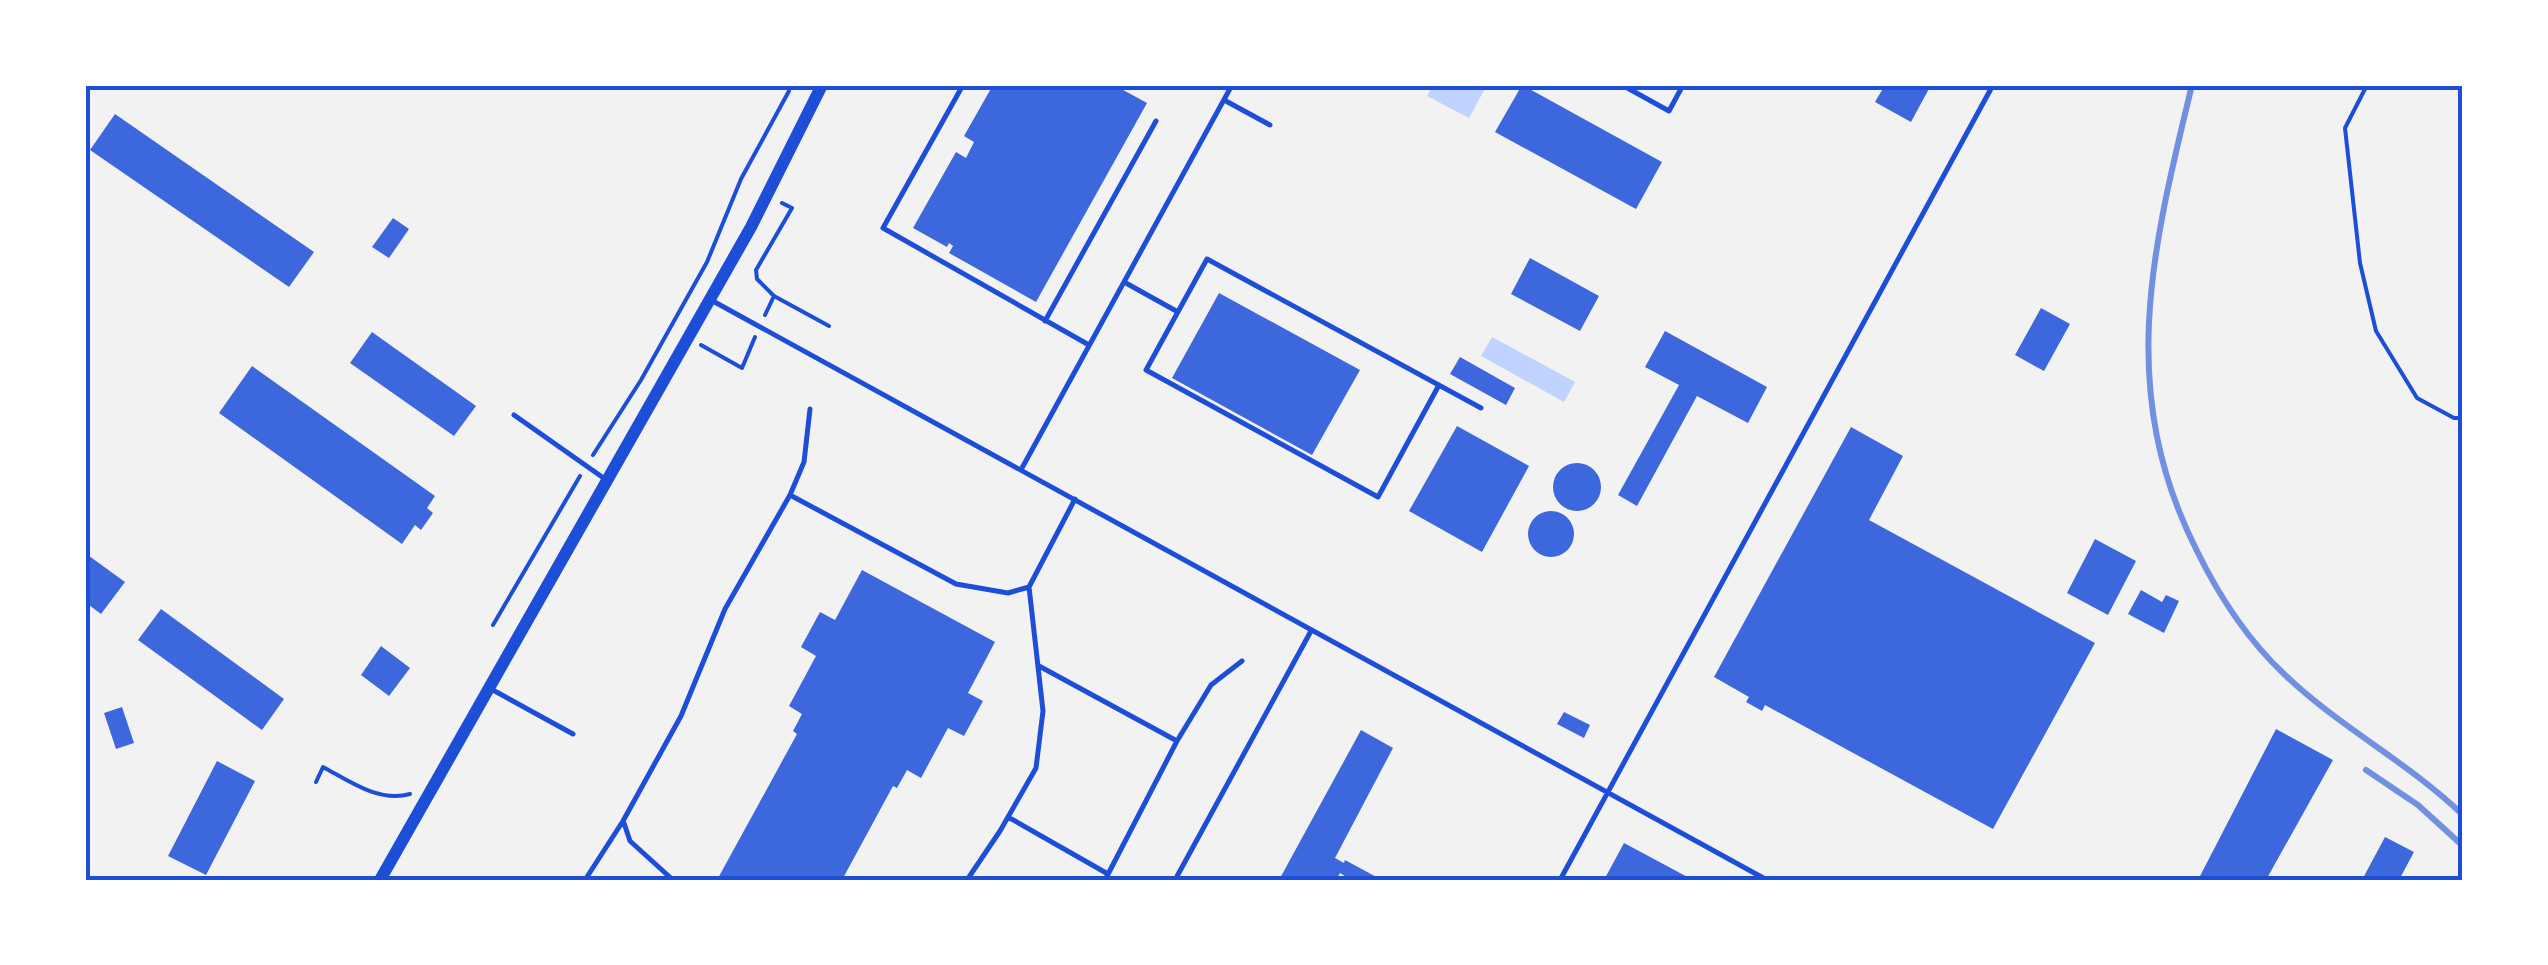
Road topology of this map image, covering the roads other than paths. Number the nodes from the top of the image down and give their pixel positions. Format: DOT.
graph roads {
  1 [pos="822,85"];
  2 [pos="963,85"];
  3 [pos="1232,85"];
  4 [pos="1622,85"];
  5 [pos="1683,85"];
  6 [pos="1993,85"];
  7 [pos="1224,100"];
  8 [pos="1156,122"];
  9 [pos="1270,126"];
  10 [pos="1124,282"];
  11 [pos="708,299"];
  12 [pos="1178,312"];
  13 [pos="1045,321"];
  14 [pos="1089,346"];
  15 [pos="1439,386"];
  16 [pos="810,408"];
  17 [pos="1480,408"];
  18 [pos="514,415"];
  19 [pos="1022,468"];
  20 [pos="607,480"];
  21 [pos="790,495"];
  22 [pos="1075,499"];
  23 [pos="1029,587"];
  24 [pos="1312,631"];
  25 [pos="1242,661"];
  26 [pos="1038,666"];
  27 [pos="488,688"];
  28 [pos="573,734"];
  29 [pos="1177,741"];
  30 [pos="1607,794"];
  31 [pos="1008,816"];
  32 [pos="623,821"];
  33 [pos="1106,877"];
  34 [pos="380,880"];
  35 [pos="586,880"];
  36 [pos="673,880"];
  37 [pos="967,880"];
  38 [pos="1175,880"];
  39 [pos="1560,880"];
  40 [pos="1767,880"];
  1 -- 11 [label="street"];
  2 -- 13 [label="lane"];
  3 -- 7 [label="lane"];
  4 -- 5 [label="lane"];
  6 -- 30 [label="lane"];
  7 -- 9 [label="lane"];
  7 -- 10 [label="lane"];
  8 -- 13 [label="lane"];
  10 -- 12 [label="lane"];
  10 -- 14 [label="lane"];
  11 -- 19 [label="lane"];
  11 -- 20 [label="street"];
  12 -- 15 [label="lane"];
  12 -- 15 [label="lane"];
  13 -- 14 [label="lane"];
  14 -- 19 [label="lane"];
  15 -- 17 [label="lane"];
  16 -- 21 [label="lane"];
  18 -- 20 [label="lane"];
  19 -- 22 [label="lane"];
  20 -- 27 [label="street"];
  21 -- 23 [label="lane"];
  21 -- 32 [label="lane"];
  22 -- 23 [label="lane"];
  22 -- 24 [label="lane"];
  23 -- 26 [label="lane"];
  24 -- 30 [label="lane"];
  24 -- 38 [label="lane"];
  25 -- 29 [label="lane"];
  26 -- 29 [label="lane"];
  26 -- 31 [label="lane"];
  27 -- 28 [label="lane"];
  27 -- 34 [label="street"];
  29 -- 33 [label="lane"];
  30 -- 39 [label="lane"];
  30 -- 40 [label="lane"];
  31 -- 33 [label="lane"];
  31 -- 37 [label="lane"];
  32 -- 35 [label="lane"];
  32 -- 36 [label="lane"];
}
